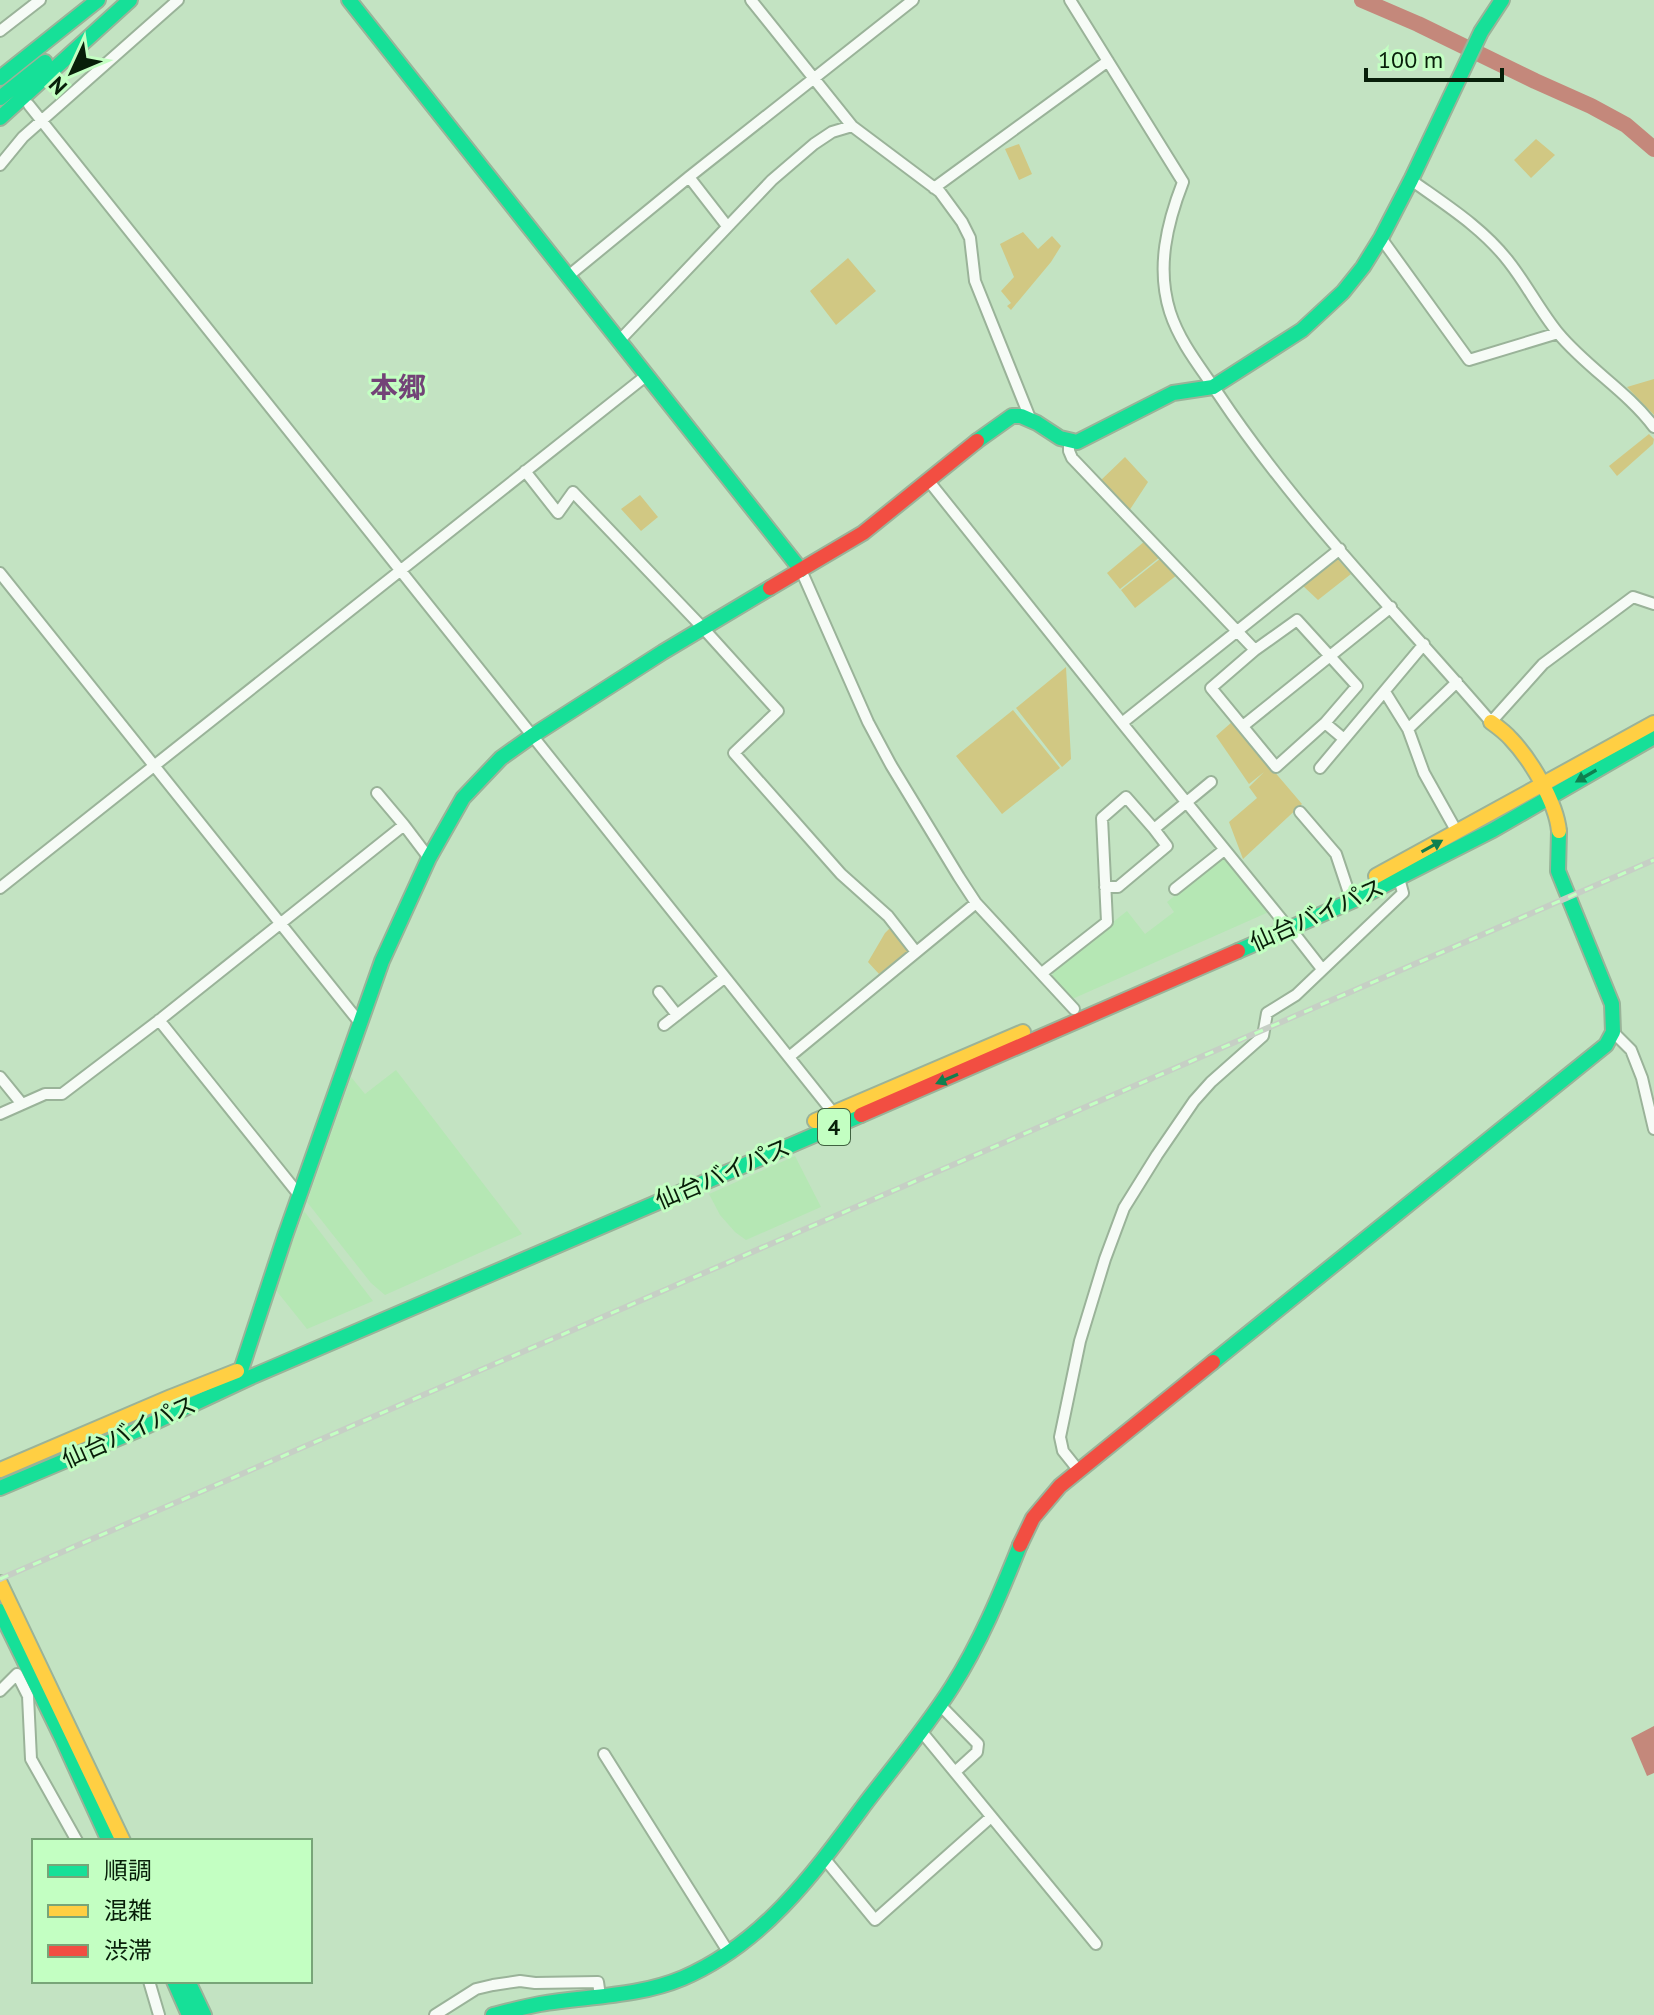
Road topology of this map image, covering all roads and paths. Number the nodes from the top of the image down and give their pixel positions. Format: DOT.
graph roads {
  1 [pos="40,0"];
  2 [pos="98,0"];
  3 [pos="122,0"];
  4 [pos="130,0"];
  5 [pos="178,0"];
  6 [pos="349,0"];
  7 [pos="751,0"];
  8 [pos="913,0"];
  9 [pos="1070,0"];
  10 [pos="1502,0"];
  11 [pos="0,31"];
  12 [pos="1108,61"];
  13 [pos="0,76"];
  14 [pos="814,78"];
  15 [pos="0,98"];
  16 [pos="29,105"];
  17 [pos="0,118"];
  18 [pos="41,121"];
  19 [pos="852,126"];
  20 [pos="0,165"];
  21 [pos="689,177"];
  22 [pos="1411,180"];
  23 [pos="934,188"];
  24 [pos="727,226"];
  25 [pos="1381,238"];
  26 [pos="567,277"];
  27 [pos="1558,333"];
  28 [pos="619,341"];
  29 [pos="647,375"];
  30 [pos="1213,387"];
  31 [pos="1030,418"];
  32 [pos="1654,427"];
  33 [pos="1069,443"];
  34 [pos="525,471"];
  35 [pos="928,480"];
  36 [pos="1340,549"];
  37 [pos="399,570"];
  38 [pos="801,570"];
  39 [pos="0,573"];
  40 [pos="1654,604"];
  41 [pos="1391,607"];
  42 [pos="703,628"];
  43 [pos="1238,631"];
  44 [pos="1424,644"];
  45 [pos="1255,650"];
  46 [pos="1330,655"];
  47 [pos="1457,682"];
  48 [pos="1385,692"];
  49 [pos="1491,722"];
  50 [pos="1122,723"];
  51 [pos="1325,723"];
  52 [pos="1654,723"];
  53 [pos="1243,726"];
  54 [pos="1408,729"];
  55 [pos="532,736"];
  56 [pos="1654,737"];
  57 [pos="1344,739"];
  58 [pos="153,766"];
  59 [pos="1320,768"];
  60 [pos="1211,782"];
  61 [pos="1545,792"];
  62 [pos="377,793"];
  63 [pos="1187,803"];
  64 [pos="1300,812"];
  65 [pos="404,825"];
  66 [pos="1154,829"];
  67 [pos="1457,832"];
  68 [pos="1224,850"];
  69 [pos="429,858"];
  70 [pos="1399,878"];
  71 [pos="1105,887"];
  72 [pos="0,888"];
  73 [pos="1175,889"];
  74 [pos="1348,890"];
  75 [pos="976,903"];
  76 [pos="282,923"];
  77 [pos="1286,924"];
  78 [pos="916,952"];
  79 [pos="1322,969"];
  80 [pos="1042,973"];
  81 [pos="724,978"];
  82 [pos="659,992"];
  83 [pos="1074,1009"];
  84 [pos="677,1015"];
  85 [pos="159,1020"];
  86 [pos="360,1023"];
  87 [pos="664,1025"];
  88 [pos="1613,1032"];
  89 [pos="789,1057"];
  90 [pos="0,1077"];
  91 [pos="22,1104"];
  92 [pos="0,1114"];
  93 [pos="837,1118"];
  94 [pos="1654,1129"];
  95 [pos="300,1196"];
  96 [pos="241,1370"];
  97 [pos="0,1470"];
  98 [pos="1079,1471"];
  99 [pos="0,1488"];
  100 [pos="0,1583"];
  101 [pos="0,1611"];
  102 [pos="0,1691"];
  103 [pos="940,1705"];
  104 [pos="921,1731"];
  105 [pos="67,1735"];
  106 [pos="604,1754"];
  107 [pos="955,1772"];
  108 [pos="991,1817"];
  109 [pos="76,1839"];
  110 [pos="108,1839"];
  111 [pos="122,1839"];
  112 [pos="824,1858"];
  113 [pos="1096,1944"];
  114 [pos="729,1953"];
  115 [pos="150,1983"];
  116 [pos="175,1983"];
  117 [pos="189,1983"];
  118 [pos="535,1983"];
  119 [pos="600,1996"];
  120 [pos="537,2004"];
  121 [pos="159,2015"];
  122 [pos="189,2015"];
  123 [pos="204,2015"];
  124 [pos="435,2015"];
  125 [pos="493,2015"];
  1 -- 11 [label="street"];
  2 -- 13 [label="main road"];
  3 -- 15 [label="main road"];
  4 -- 17 [label="main road"];
  5 -- 18 [label="street"];
  6 -- 26 [label="main road"];
  7 -- 14 [label="street"];
  8 -- 14 [label="street"];
  9 -- 12 [label="street"];
  10 -- 22 [label="main road"];
  12 -- 23 [label="street"];
  12 -- 30 [label="street"];
  14 -- 19 [label="street"];
  14 -- 21 [label="street"];
  16 -- 18 [label="street"];
  18 -- 20 [label="street"];
  18 -- 37 [label="street"];
  19 -- 23 [label="street"];
  19 -- 24 [label="street"];
  21 -- 24 [label="street"];
  21 -- 26 [label="street"];
  22 -- 25 [label="main road"];
  22 -- 27 [label="street"];
  23 -- 31 [label="street"];
  24 -- 28 [label="street"];
  25 -- 27 [label="street"];
  25 -- 30 [label="main road"];
  26 -- 28 [label="main road"];
  27 -- 32 [label="street"];
  28 -- 29 [label="main road"];
  29 -- 34 [label="street"];
  29 -- 38 [label="main road"];
  30 -- 33 [label="main road"];
  30 -- 36 [label="street"];
  31 -- 33 [label="main road"];
  31 -- 35 [label="main road"];
  33 -- 43 [label="street"];
  34 -- 37 [label="street"];
  34 -- 42 [label="street"];
  35 -- 38 [label="main road"];
  35 -- 50 [label="street"];
  36 -- 41 [label="street"];
  36 -- 43 [label="street"];
  37 -- 55 [label="street"];
  37 -- 58 [label="street"];
  38 -- 42 [label="main road"];
  38 -- 75 [label="street"];
  39 -- 58 [label="street"];
  40 -- 49 [label="street"];
  41 -- 44 [label="street"];
  41 -- 46 [label="street"];
  42 -- 55 [label="main road"];
  42 -- 78 [label="street"];
  43 -- 45 [label="street"];
  43 -- 50 [label="street"];
  44 -- 47 [label="street"];
  44 -- 48 [label="street"];
  45 -- 46 [label="street"];
  45 -- 53 [label="street"];
  46 -- 51 [label="street"];
  46 -- 53 [label="street"];
  47 -- 49 [label="street"];
  47 -- 54 [label="street"];
  48 -- 54 [label="street"];
  48 -- 57 [label="street"];
  49 -- 61 [label="main road"];
  50 -- 63 [label="street"];
  51 -- 53 [label="street"];
  51 -- 57 [label="street"];
  52 -- 61 [label="main road, 仙台バイパス / 4"];
  54 -- 67 [label="street"];
  55 -- 69 [label="main road"];
  55 -- 81 [label="street"];
  56 -- 61 [label="main road, 仙台バイパス / 4, one-way"];
  57 -- 59 [label="street"];
  58 -- 72 [label="street"];
  58 -- 76 [label="street"];
  60 -- 63 [label="street"];
  61 -- 67 [label="main road, 仙台バイパス / 4"];
  61 -- 70 [label="main road, 仙台バイパス / 4"];
  61 -- 88 [label="main road"];
  62 -- 65 [label="street"];
  63 -- 66 [label="street"];
  63 -- 68 [label="street"];
  64 -- 74 [label="street"];
  65 -- 69 [label="street"];
  65 -- 76 [label="street"];
  66 -- 71 [label="street"];
  66 -- 71 [label="street"];
  74 -- 67 [label="main road, 仙台バイパス / 4, one-way"];
  68 -- 73 [label="street"];
  68 -- 77 [label="street"];
  69 -- 86 [label="main road"];
  70 -- 77 [label="main road, 仙台バイパス / 4"];
  70 -- 79 [label="street"];
  71 -- 80 [label="street"];
  74 -- 77 [label="main road, 仙台バイパス / 4"];
  75 -- 78 [label="street"];
  75 -- 80 [label="street"];
  76 -- 85 [label="street"];
  76 -- 86 [label="street"];
  77 -- 79 [label="street"];
  77 -- 83 [label="main road, 仙台バイパス / 4"];
  77 -- 93 [label="main road, 仙台バイパス / 4, one-way"];
  78 -- 89 [label="street"];
  79 -- 98 [label="street"];
  80 -- 83 [label="street"];
  81 -- 84 [label="street"];
  81 -- 89 [label="street"];
  82 -- 84 [label="street"];
  83 -- 93 [label="main road, 仙台バイパス / 4"];
  84 -- 87 [label="street"];
  85 -- 91 [label="street"];
  85 -- 95 [label="street"];
  86 -- 95 [label="main road"];
  88 -- 94 [label="street"];
  88 -- 98 [label="main road"];
  89 -- 93 [label="street"];
  90 -- 91 [label="street"];
  91 -- 92 [label="street"];
  93 -- 96 [label="main road, 仙台バイパス / 4"];
  93 -- 99 [label="main road, 仙台バイパス / 4"];
  95 -- 96 [label="main road"];
  96 -- 97 [label="main road, 仙台バイパス / 4"];
  98 -- 103 [label="main road"];
  100 -- 105 [label="main road"];
  101 -- 105 [label="main road"];
  102 -- 109 [label="street"];
  103 -- 104 [label="main road"];
  103 -- 107 [label="street"];
  104 -- 107 [label="street"];
  104 -- 112 [label="main road"];
  105 -- 110 [label="main road"];
  105 -- 111 [label="main road"];
  106 -- 114 [label="street"];
  107 -- 108 [label="street"];
  108 -- 112 [label="street"];
  108 -- 113 [label="street"];
  112 -- 114 [label="main road"];
  114 -- 119 [label="main road"];
  115 -- 121 [label="street"];
  116 -- 122 [label="main road"];
  117 -- 123 [label="main road"];
  118 -- 119 [label="street"];
  118 -- 120 [label="street"];
  118 -- 124 [label="street"];
  119 -- 120 [label="main road"];
  120 -- 125 [label="main road"];
}
